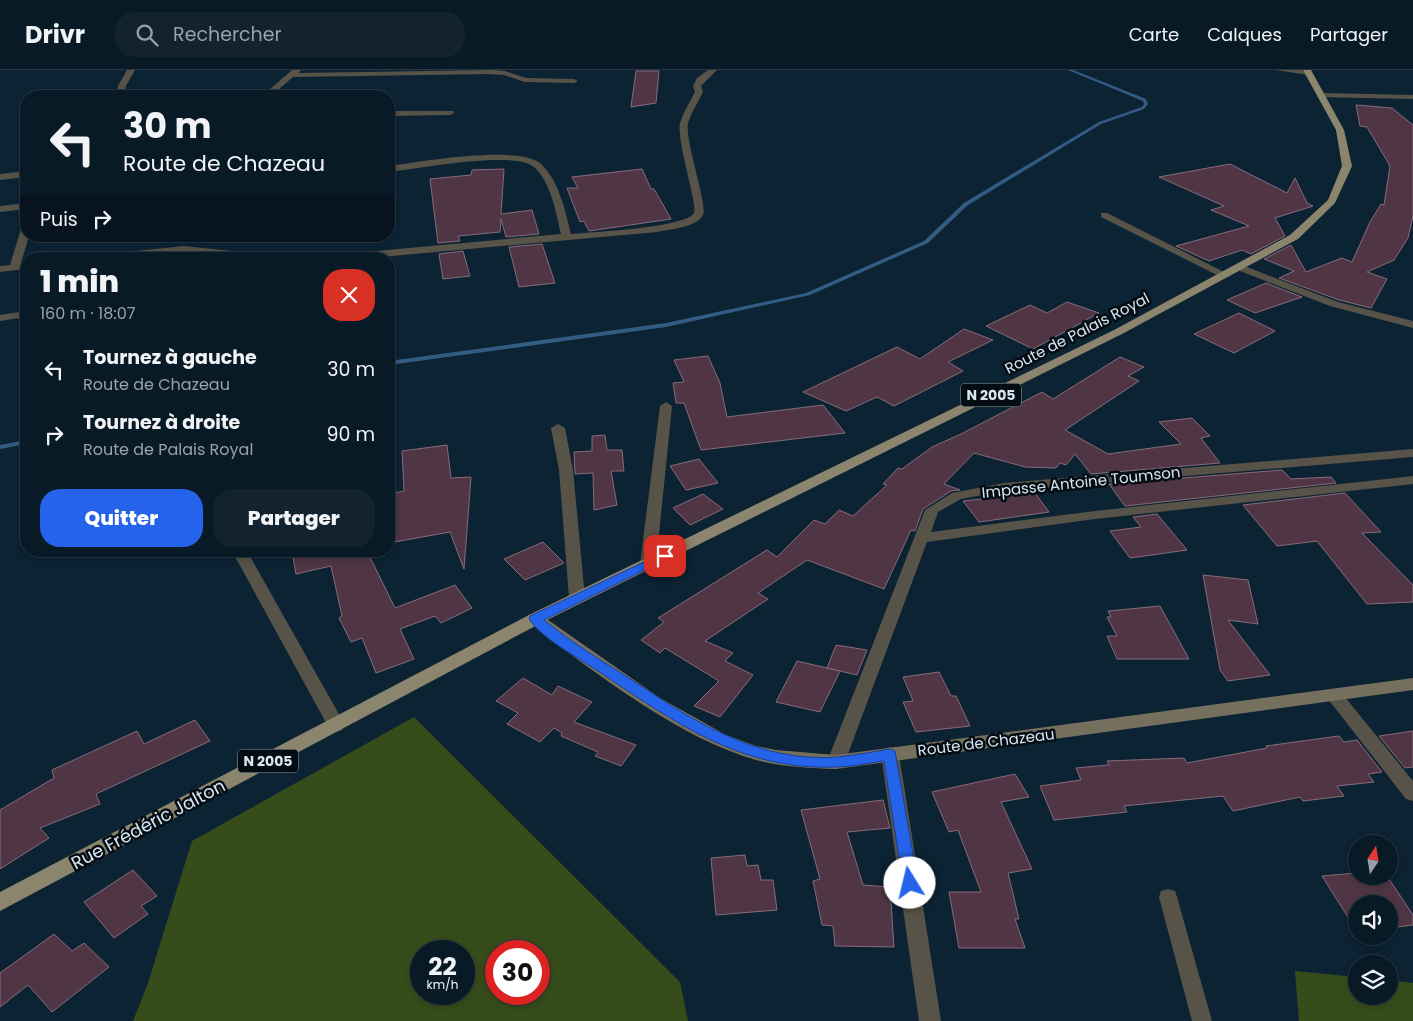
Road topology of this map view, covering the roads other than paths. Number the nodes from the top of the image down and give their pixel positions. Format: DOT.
graph roads {
  1 [pos="132,70"];
  2 [pos="713,70"];
  3 [pos="1280,70"];
  4 [pos="1307,71"];
  5 [pos="294,72"];
  6 [pos="574,81"];
  7 [pos="121,90"];
  8 [pos="273,90"];
  9 [pos="1321,95"];
  10 [pos="1413,98"];
  11 [pos="450,113"];
  12 [pos="395,114"];
  13 [pos="395,168"];
  14 [pos="20,175"];
  15 [pos="0,177"];
  16 [pos="20,207"];
  17 [pos="0,209"];
  18 [pos="1104,215"];
  19 [pos="567,238"];
  20 [pos="22,242"];
  21 [pos="155,252"];
  22 [pos="206,252"];
  23 [pos="395,253"];
  24 [pos="15,267"];
  25 [pos="20,267"];
  26 [pos="1239,267"];
  27 [pos="0,269"];
  28 [pos="1225,275"];
  29 [pos="20,315"];
  30 [pos="0,318"];
  31 [pos="1413,325"];
  32 [pos="666,406"];
  33 [pos="558,428"];
  34 [pos="1413,453"];
  35 [pos="1413,480"];
  36 [pos="922,538"];
  37 [pos="242,557"];
  38 [pos="648,564"];
  39 [pos="578,598"];
  40 [pos="535,619"];
  41 [pos="1413,684"];
  42 [pos="1334,695"];
  43 [pos="336,725"];
  44 [pos="890,754"];
  45 [pos="836,762"];
  46 [pos="1413,794"];
  47 [pos="1168,897"];
  48 [pos="0,902"];
  49 [pos="930,1021"];
  50 [pos="1202,1021"];
  1 -- 7 [label="street"];
  2 -- 19 [label="street"];
  3 -- 4 [label="street"];
  4 -- 9 [label="main road, Route de Palais Royal / N 2005"];
  5 -- 6 [label="street"];
  5 -- 8 [label="street"];
  9 -- 10 [label="street"];
  9 -- 26 [label="main road, Route de Palais Royal / N 2005"];
  11 -- 12 [label="street"];
  13 -- 19 [label="street"];
  14 -- 15 [label="street"];
  16 -- 17 [label="street"];
  18 -- 28 [label="street"];
  19 -- 23 [label="street"];
  20 -- 24 [label="street"];
  21 -- 22 [label="street"];
  24 -- 25 [label="street"];
  24 -- 27 [label="street"];
  26 -- 28 [label="main road, Route de Palais Royal / N 2005"];
  26 -- 31 [label="street"];
  28 -- 38 [label="main road, Route de Palais Royal / N 2005"];
  29 -- 30 [label="lane"];
  32 -- 38 [label="street"];
  33 -- 39 [label="street"];
  34 -- 36 [label="street, Impasse Antoine Toumson"];
  35 -- 36 [label="street"];
  36 -- 45 [label="street, Impasse Antoine Toumson"];
  37 -- 43 [label="street"];
  38 -- 39 [label="main road, Route de Palais Royal / N 2005"];
  39 -- 40 [label="main road, Route de Palais Royal / N 2005"];
  40 -- 43 [label="main road, Rue Frédéric Jalton / N 2005"];
  40 -- 45 [label="main road, Route de Chazeau"];
  41 -- 42 [label="main road, Route de Chazeau"];
  42 -- 44 [label="main road, Route de Chazeau"];
  42 -- 46 [label="street"];
  43 -- 48 [label="main road, Rue Frédéric Jalton / N 2005"];
  44 -- 45 [label="main road, Route de Chazeau"];
  44 -- 49 [label="street"];
  47 -- 50 [label="lane"];
}
